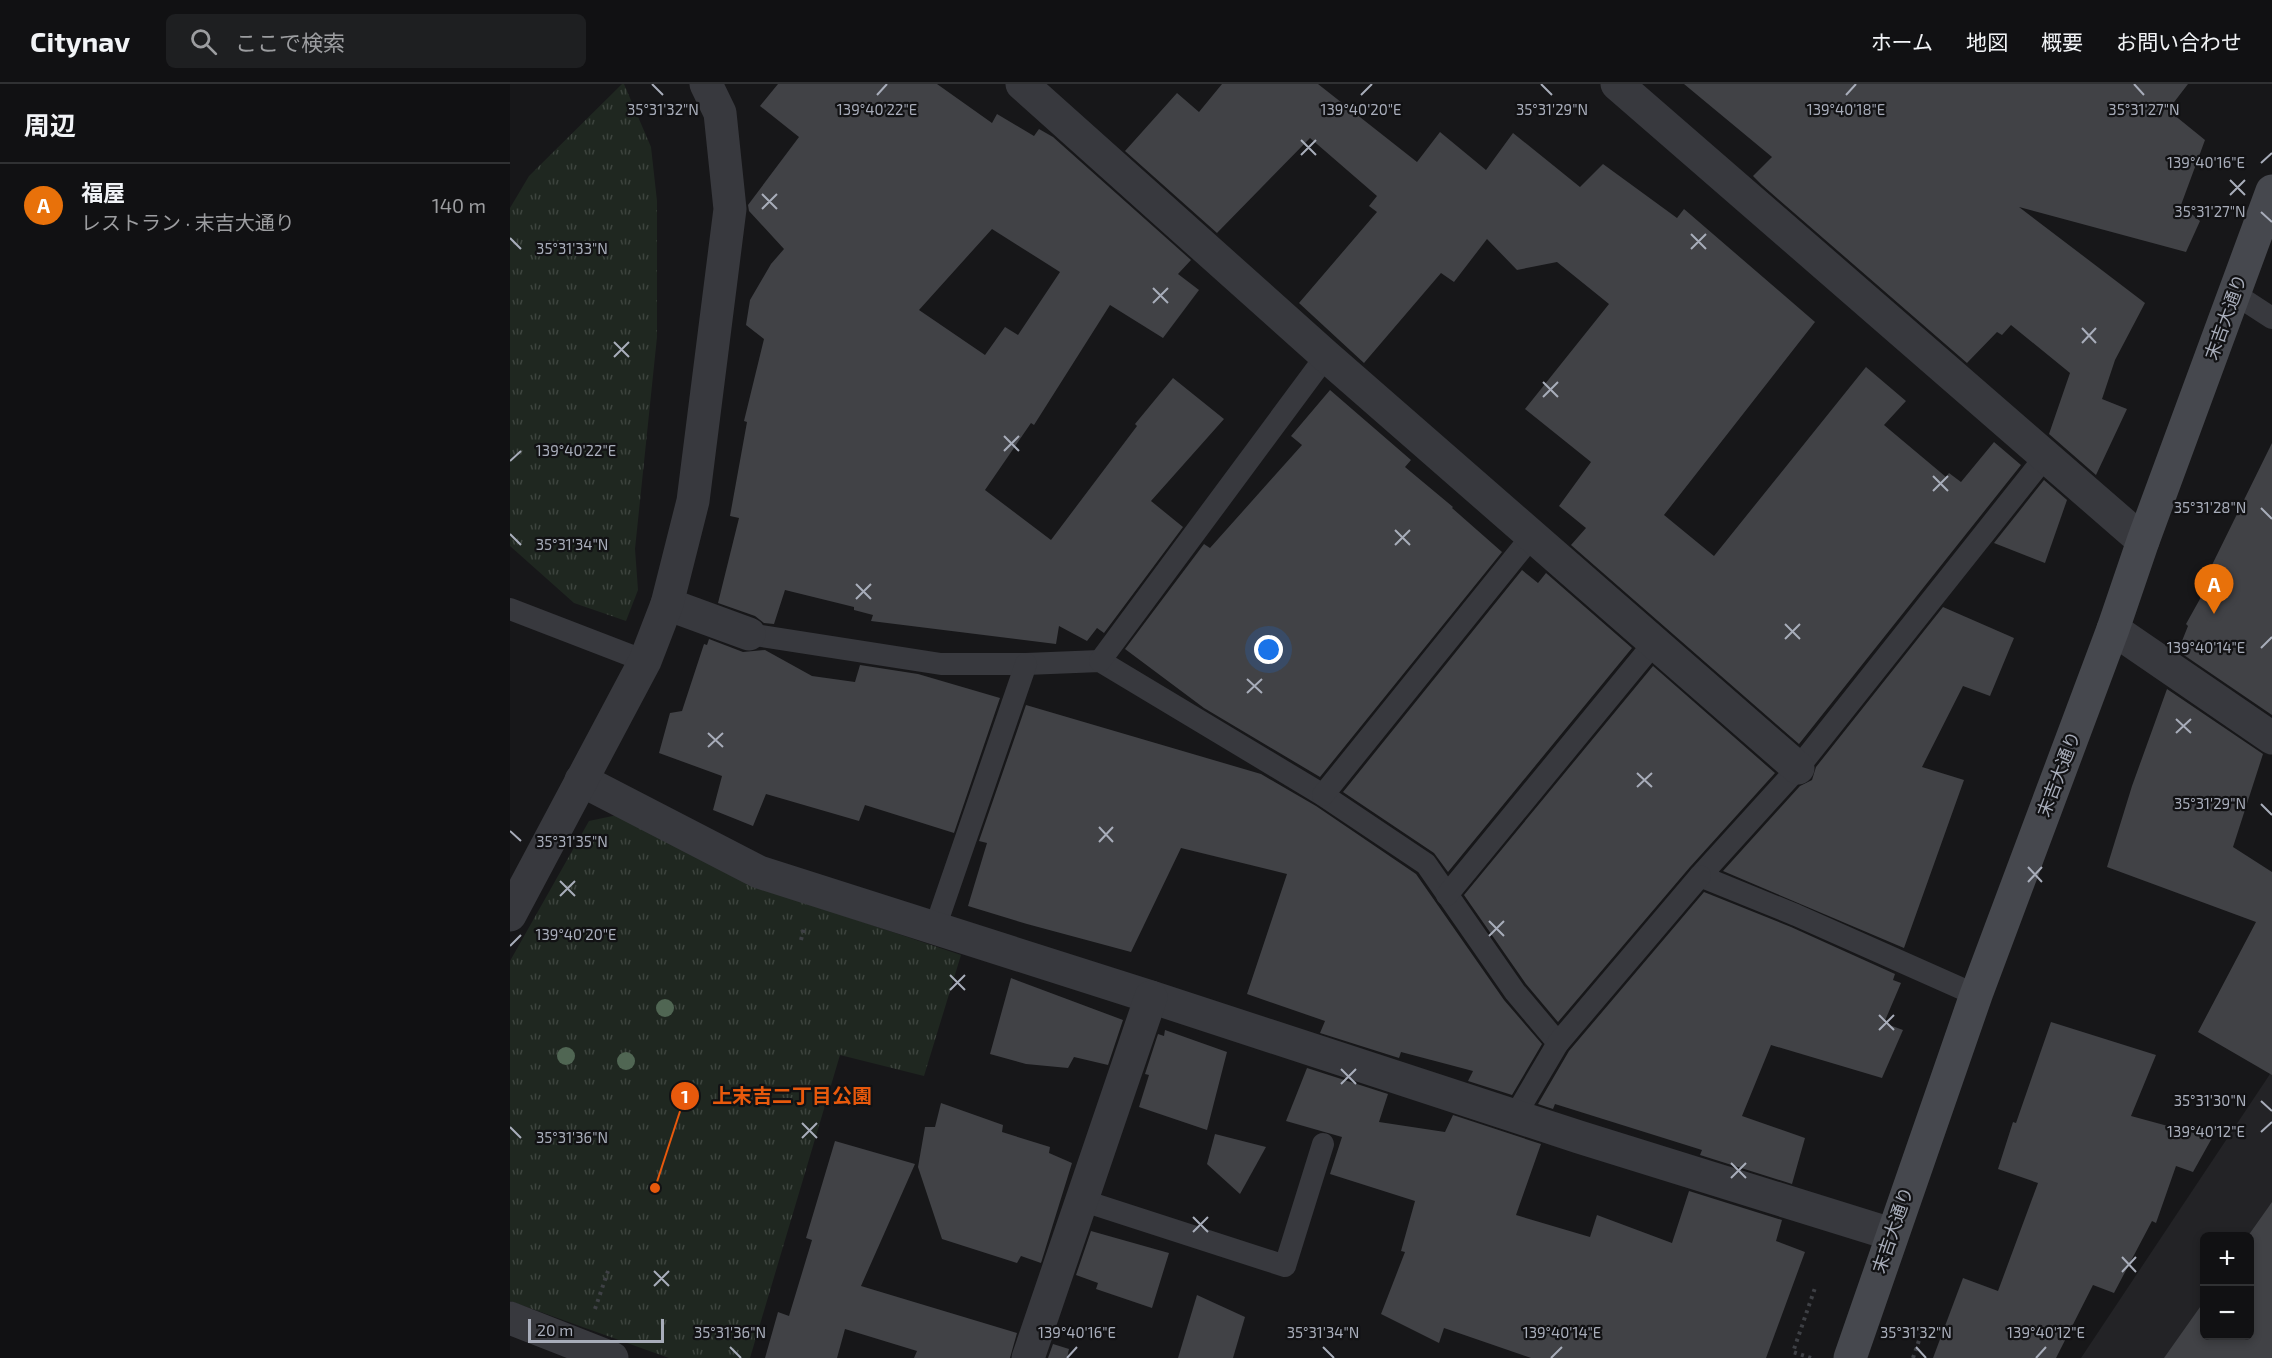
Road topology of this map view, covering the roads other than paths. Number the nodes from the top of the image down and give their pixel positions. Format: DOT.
graph roads {
  1 [pos="706,84"];
  2 [pos="1022,84"];
  3 [pos="1617,84"];
  4 [pos="2272,191"];
  5 [pos="2235,294"];
  6 [pos="2272,318"];
  7 [pos="1326,356"];
  8 [pos="2045,457"];
  9 [pos="1532,536"];
  10 [pos="2143,541"];
  11 [pos="667,604"];
  12 [pos="510,609"];
  13 [pos="2113,629"];
  14 [pos="749,634"];
  15 [pos="1654,642"];
  16 [pos="645,661"];
  17 [pos="1100,661"];
  18 [pos="1026,664"];
  19 [pos="2272,738"];
  20 [pos="1798,768"];
  21 [pos="581,780"];
  22 [pos="1323,795"];
  23 [pos="1700,876"];
  24 [pos="1447,895"];
  25 [pos="510,915"];
  26 [pos="935,928"];
  27 [pos="1976,995"];
  28 [pos="1151,997"];
  29 [pos="1558,1043"];
  30 [pos="1515,1116"];
  31 [pos="1323,1144"];
  32 [pos="1081,1200"];
  33 [pos="1891,1234"];
  34 [pos="510,1317"];
  35 [pos="612,1358"];
  36 [pos="1028,1358"];
  37 [pos="1850,1358"];
  1 -- 11 [label="street"];
  2 -- 7 [label="street"];
  3 -- 8 [label="street"];
  4 -- 5 [label="street, 末吉大通り"];
  5 -- 6 [label="lane"];
  5 -- 10 [label="street, 末吉大通り"];
  7 -- 9 [label="street"];
  7 -- 17 [label="lane"];
  8 -- 10 [label="street"];
  8 -- 20 [label="lane"];
  9 -- 15 [label="street"];
  9 -- 22 [label="lane"];
  10 -- 13 [label="street, 末吉大通り"];
  11 -- 14 [label="street"];
  11 -- 16 [label="street"];
  12 -- 16 [label="lane"];
  13 -- 19 [label="street"];
  13 -- 27 [label="street, 末吉大通り"];
  14 -- 18 [label="lane"];
  15 -- 20 [label="street"];
  15 -- 24 [label="lane"];
  16 -- 21 [label="street"];
  17 -- 18 [label="lane"];
  17 -- 22 [label="lane"];
  18 -- 26 [label="lane"];
  20 -- 23 [label="lane"];
  21 -- 25 [label="street"];
  21 -- 26 [label="street"];
  22 -- 24 [label="lane"];
  23 -- 27 [label="lane"];
  23 -- 29 [label="lane"];
  24 -- 29 [label="lane"];
  26 -- 28 [label="street"];
  27 -- 33 [label="street, 末吉大通り"];
  28 -- 30 [label="street"];
  28 -- 32 [label="street"];
  29 -- 30 [label="lane"];
  30 -- 33 [label="street"];
  31 -- 32 [label="lane"];
  32 -- 36 [label="street"];
  33 -- 37 [label="street, 末吉大通り"];
  34 -- 35 [label="street"];
}
